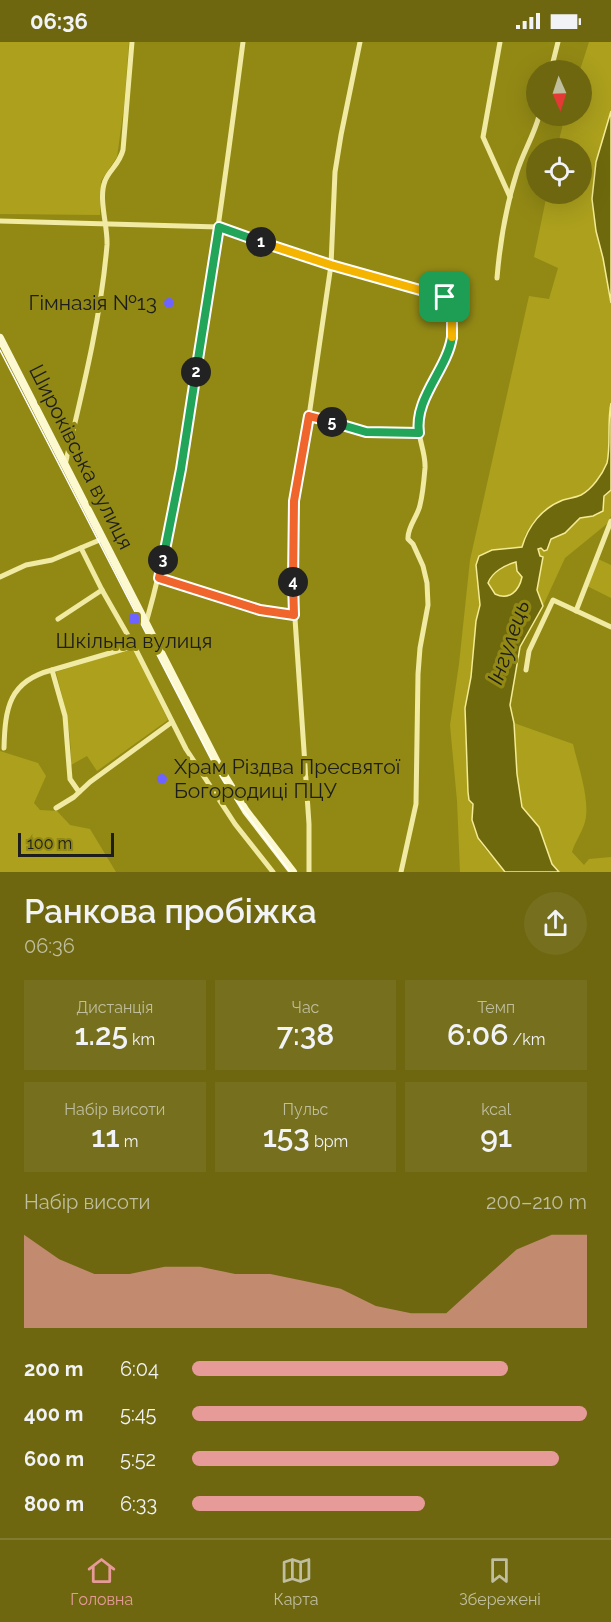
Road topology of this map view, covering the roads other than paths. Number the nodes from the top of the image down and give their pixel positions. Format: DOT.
graph roads {
  1 [pos="132,42"];
  2 [pos="243,42"];
  3 [pos="360,42"];
  4 [pos="500,42"];
  5 [pos="558,42"];
  6 [pos="554,60"];
  7 [pos="536,126"];
  8 [pos="510,198"];
  9 [pos="0,222"];
  10 [pos="106,224"];
  11 [pos="219,227"];
  12 [pos="331,265"];
  13 [pos="497,278"];
  14 [pos="0,338"];
  15 [pos="309,416"];
  16 [pos="419,433"];
  17 [pos="65,465"];
  18 [pos="611,521"];
  19 [pos="102,539"];
  20 [pos="81,549"];
  21 [pos="0,577"];
  22 [pos="159,578"];
  23 [pos="102,590"];
  24 [pos="576,611"];
  25 [pos="294,615"];
  26 [pos="58,619"];
  27 [pos="146,622"];
  28 [pos="611,627"];
  29 [pos="134,646"];
  30 [pos="526,669"];
  31 [pos="52,670"];
  32 [pos="172,722"];
  33 [pos="4,748"];
  34 [pos="79,792"];
  35 [pos="56,808"];
  36 [pos="291,871"];
  37 [pos="273,872"];
  38 [pos="309,872"];
  39 [pos="400,872"];
  1 -- 10 [label="street"];
  2 -- 11 [label="street"];
  3 -- 12 [label="street"];
  4 -- 8 [label="street"];
  5 -- 6 [label="street"];
  7 -- 8 [label="street"];
  8 -- 13 [label="street"];
  9 -- 10 [label="street"];
  10 -- 11 [label="street"];
  10 -- 17 [label="street"];
  11 -- 12 [label="street"];
  11 -- 22 [label="street"];
  12 -- 15 [label="street"];
  12 -- 16 [label="street"];
  14 -- 17 [label="main road, Широківська вулиця"];
  15 -- 16 [label="street"];
  15 -- 25 [label="street"];
  16 -- 39 [label="street"];
  17 -- 19 [label="main road, Широківська вулиця"];
  18 -- 24 [label="street"];
  19 -- 20 [label="street"];
  19 -- 27 [label="main road, Широківська вулиця"];
  20 -- 21 [label="street"];
  20 -- 23 [label="street"];
  22 -- 25 [label="street"];
  22 -- 27 [label="street"];
  23 -- 26 [label="street"];
  23 -- 29 [label="street"];
  24 -- 28 [label="street"];
  24 -- 30 [label="street"];
  25 -- 38 [label="street"];
  27 -- 36 [label="main road, Широківська вулиця"];
  29 -- 31 [label="street"];
  29 -- 32 [label="street"];
  31 -- 33 [label="street"];
  31 -- 34 [label="street"];
  32 -- 34 [label="street"];
  32 -- 37 [label="street"];
  34 -- 35 [label="street"];
}
